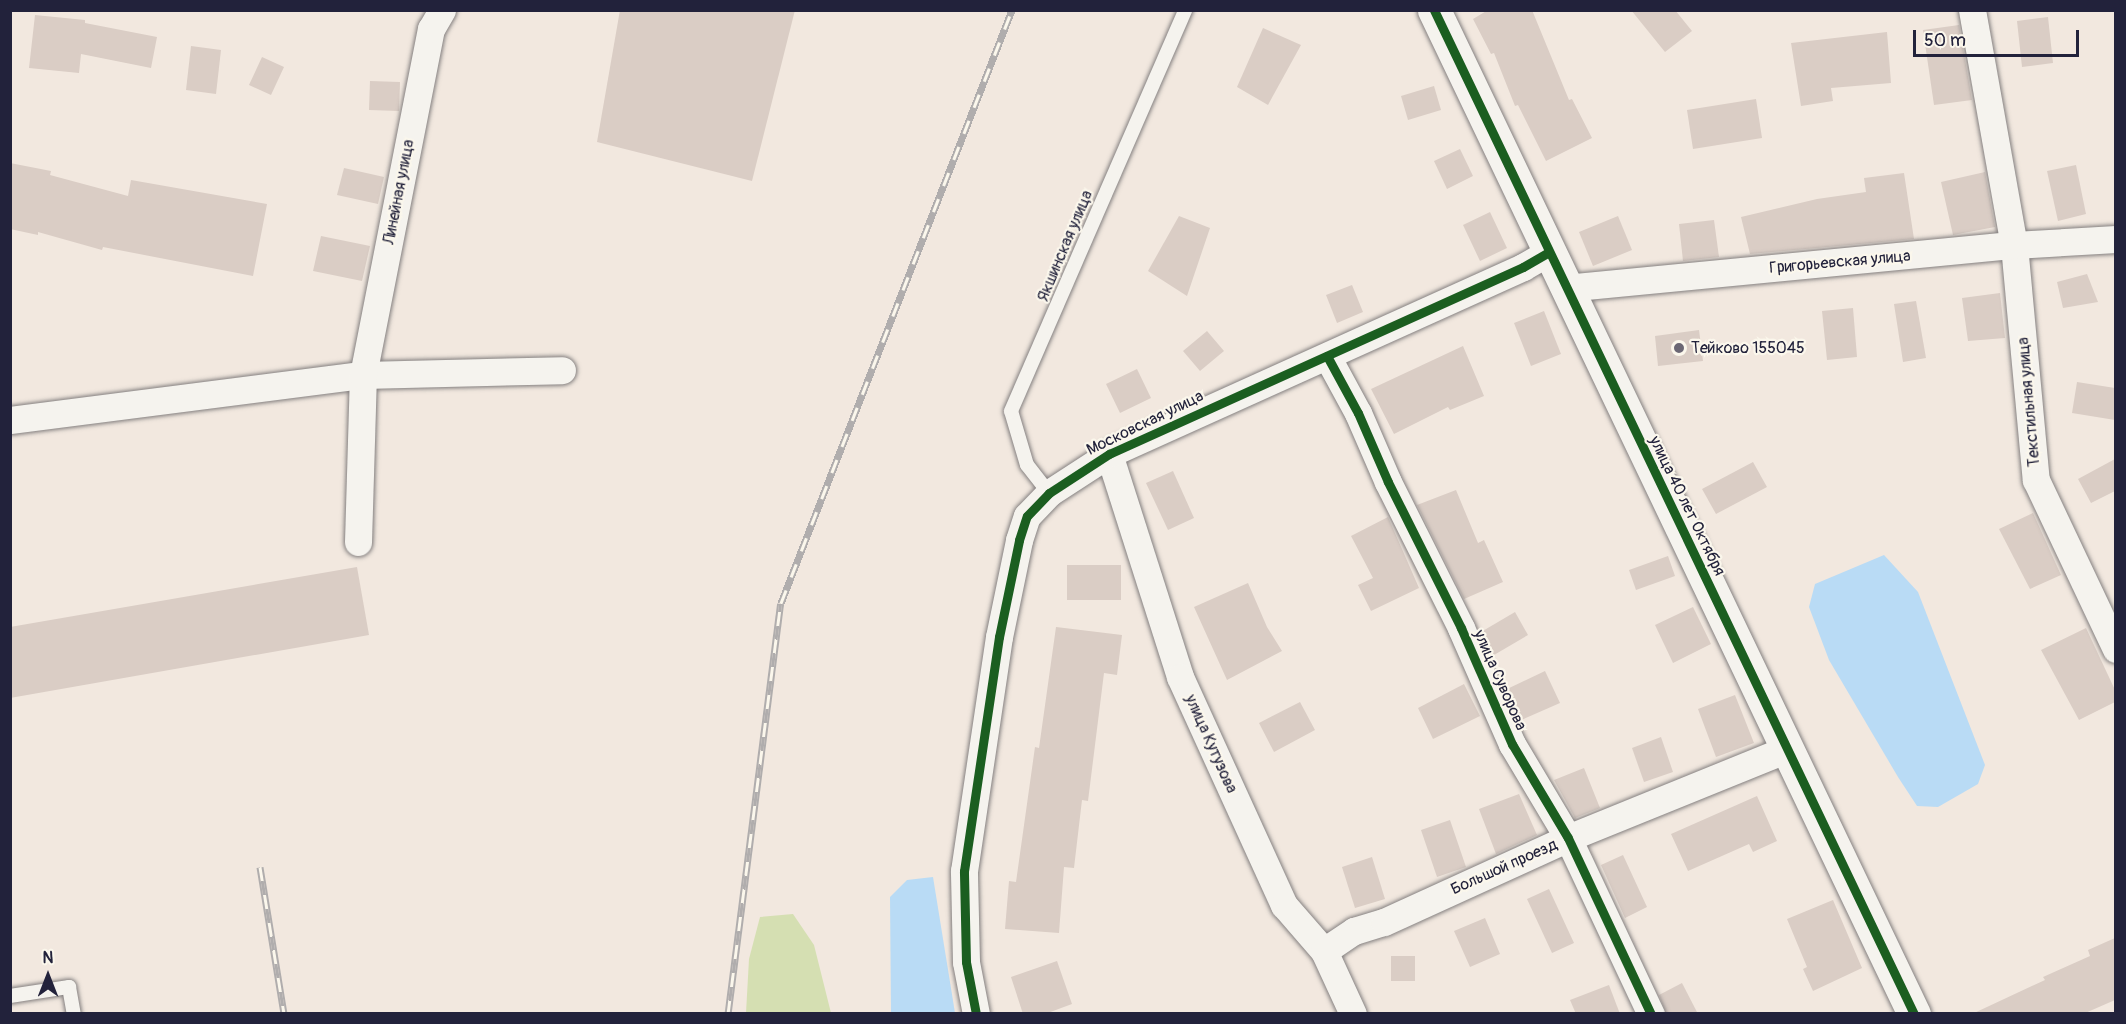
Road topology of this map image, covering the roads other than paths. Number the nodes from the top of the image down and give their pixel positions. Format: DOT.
graph roads {
  1 [pos="442,10"];
  2 [pos="1185,10"];
  3 [pos="1434,10"];
  4 [pos="1974,22"];
  5 [pos="2115,239"];
  6 [pos="2014,245"];
  7 [pos="1549,252"];
  8 [pos="1565,288"];
  9 [pos="1327,356"];
  10 [pos="562,370"];
  11 [pos="363,375"];
  12 [pos="10,420"];
  13 [pos="1109,454"];
  14 [pos="1049,493"];
  15 [pos="358,542"];
  16 [pos="2115,649"];
  17 [pos="1787,749"];
  18 [pos="1568,838"];
  19 [pos="1324,951"];
  20 [pos="10,996"];
  21 [pos="74,1014"];
  22 [pos="976,1014"];
  23 [pos="1353,1014"];
  24 [pos="1651,1014"];
  25 [pos="1914,1014"];
  1 -- 11 [label="street, Линейная улица"];
  2 -- 14 [label="lane, Якшинская улица"];
  3 -- 7 [label="street, улица 40 лет Октября"];
  4 -- 6 [label="street, Текстильная улица"];
  5 -- 6 [label="street, Григорьевская улица"];
  6 -- 8 [label="street, Григорьевская улица"];
  6 -- 16 [label="street, Текстильная улица"];
  7 -- 8 [label="street, улица 40 лет Октября"];
  7 -- 9 [label="street, Московская улица"];
  8 -- 17 [label="street, улица 40 лет Октября"];
  9 -- 13 [label="street, Московская улица"];
  9 -- 18 [label="street, улица Суворова"];
  10 -- 11 [label="street"];
  11 -- 12 [label="street"];
  11 -- 15 [label="street, Линейная улица"];
  13 -- 14 [label="street, Московская улица"];
  13 -- 19 [label="street, улица Кутузова"];
  14 -- 22 [label="street, Московская улица"];
  17 -- 18 [label="street, Большой проезд"];
  17 -- 25 [label="street, улица 40 лет Октября"];
  18 -- 19 [label="street, Большой проезд"];
  18 -- 24 [label="street, улица Суворова"];
  19 -- 23 [label="street, улица Кутузова"];
  20 -- 21 [label="lane"];
}
